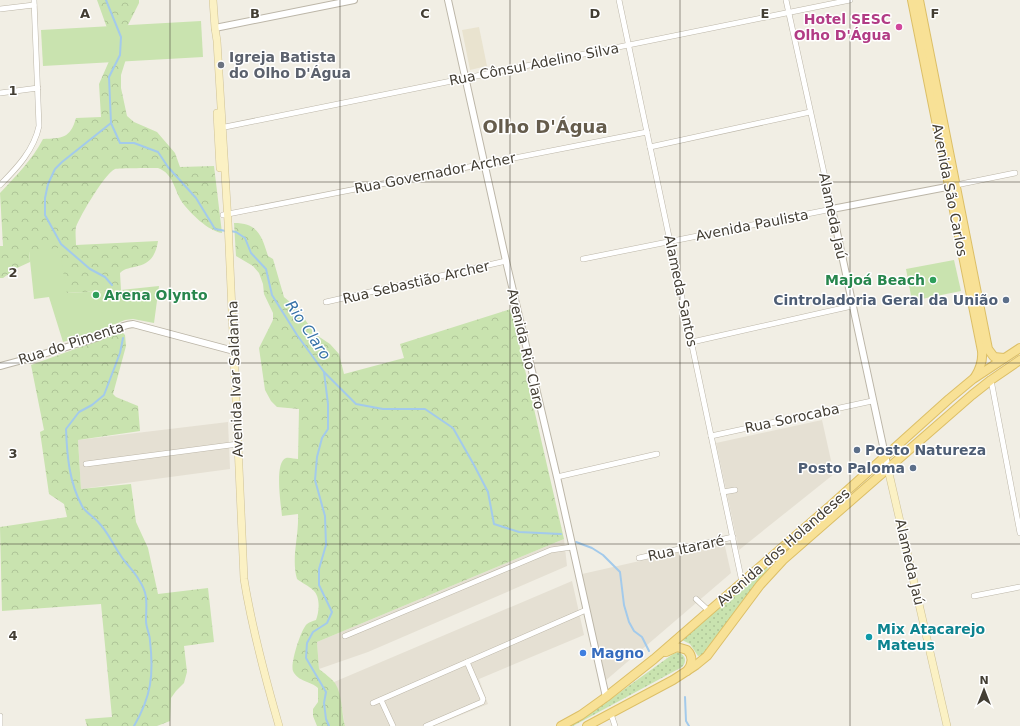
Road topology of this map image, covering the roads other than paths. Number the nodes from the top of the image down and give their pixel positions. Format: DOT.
graph roads {
  1 [pos="213,0"];
  2 [pos="354,0"];
  3 [pos="448,0"];
  4 [pos="619,0"];
  5 [pos="786,0"];
  6 [pos="850,0"];
  7 [pos="912,0"];
  8 [pos="919,0"];
  9 [pos="34,3"];
  10 [pos="0,10"];
  11 [pos="789,12"];
  12 [pos="215,28"];
  13 [pos="629,45"];
  14 [pos="465,78"];
  15 [pos="38,88"];
  16 [pos="0,93"];
  17 [pos="810,112"];
  18 [pos="220,128"];
  19 [pos="647,132"];
  20 [pos="650,147"];
  21 [pos="484,164"];
  22 [pos="1015,173"];
  23 [pos="0,185"];
  24 [pos="952,185"];
  25 [pos="832,209"];
  26 [pos="225,214"];
  27 [pos="670,242"];
  28 [pos="583,259"];
  29 [pos="506,261"];
  30 [pos="326,302"];
  31 [pos="852,306"];
  32 [pos="692,342"];
  33 [pos="1020,348"];
  34 [pos="232,351"];
  35 [pos="1004,358"];
  36 [pos="1020,360"];
  37 [pos="0,366"];
  38 [pos="973,379"];
  39 [pos="991,380"];
  40 [pos="872,401"];
  41 [pos="711,436"];
  42 [pos="236,444"];
  43 [pos="657,454"];
  44 [pos="884,456"];
  45 [pos="899,459"];
  46 [pos="86,464"];
  47 [pos="888,469"];
  48 [pos="557,477"];
  49 [pos="735,490"];
  50 [pos="723,492"];
  51 [pos="1020,532"];
  52 [pos="733,537"];
  53 [pos="572,547"];
  54 [pos="639,558"];
  55 [pos="742,582"];
  56 [pos="1020,587"];
  57 [pos="974,596"];
  58 [pos="696,599"];
  59 [pos="586,610"];
  60 [pos="709,611"];
  61 [pos="345,636"];
  62 [pos="654,659"];
  63 [pos="467,662"];
  64 [pos="686,673"];
  65 [pos="606,697"];
  66 [pos="381,700"];
  67 [pos="373,703"];
  68 [pos="611,714"];
  69 [pos="0,716"];
  70 [pos="0,726"];
  71 [pos="274,726"];
  72 [pos="278,726"];
  73 [pos="393,726"];
  74 [pos="426,726"];
  75 [pos="561,726"];
  76 [pos="587,726"];
  77 [pos="615,726"];
  78 [pos="947,726"];
  1 -- 12 [label="main road, Avenida Ivar Saldanha"];
  2 -- 12 [label="street"];
  3 -- 14 [label="street, Avenida Rio Claro"];
  4 -- 13 [label="street, Alameda Santos"];
  5 -- 11 [label="street, Alameda Jaú"];
  6 -- 11 [label="street, Rua Cônsul Adelino Silva"];
  7 -- 24 [label="main road, Avenida São Carlos"];
  8 -- 24 [label="main road, Avenida São Carlos"];
  9 -- 10 [label="street"];
  9 -- 15 [label="street"];
  11 -- 13 [label="street, Rua Cônsul Adelino Silva"];
  11 -- 17 [label="street, Alameda Jaú"];
  12 -- 18 [label="main road, Avenida Ivar Saldanha"];
  13 -- 14 [label="street, Rua Cônsul Adelino Silva"];
  13 -- 19 [label="street, Alameda Santos"];
  14 -- 18 [label="street, Rua Cônsul Adelino Silva"];
  14 -- 21 [label="street, Avenida Rio Claro"];
  15 -- 16 [label="street"];
  15 -- 23 [label="street"];
  17 -- 20 [label="street"];
  17 -- 25 [label="street, Alameda Jaú"];
  18 -- 26 [label="main road, Avenida Ivar Saldanha"];
  19 -- 20 [label="street, Alameda Santos"];
  19 -- 21 [label="street, Rua Governador Archer"];
  20 -- 27 [label="street, Alameda Santos"];
  21 -- 26 [label="street, Rua Governador Archer"];
  21 -- 29 [label="street, Avenida Rio Claro"];
  22 -- 24 [label="street, Avenida Paulista"];
  24 -- 25 [label="street, Avenida Paulista"];
  24 -- 35 [label="main road, Avenida São Carlos"];
  24 -- 38 [label="main road, Avenida São Carlos"];
  25 -- 27 [label="street, Avenida Paulista"];
  25 -- 31 [label="street, Alameda Jaú"];
  26 -- 34 [label="main road, Avenida Ivar Saldanha"];
  27 -- 28 [label="street, Avenida Paulista"];
  27 -- 32 [label="street, Alameda Santos"];
  29 -- 30 [label="street, Rua Sebastião Archer"];
  29 -- 48 [label="street, Avenida Rio Claro"];
  31 -- 32 [label="street"];
  31 -- 40 [label="street, Alameda Jaú"];
  32 -- 41 [label="street, Alameda Santos"];
  33 -- 35 [label="main road, Avenida dos Holandeses"];
  34 -- 37 [label="street, Rua do Pimenta"];
  34 -- 42 [label="main road, Avenida Ivar Saldanha"];
  35 -- 38 [label="main road, Avenida dos Holandeses"];
  36 -- 39 [label="main road, Avenida dos Holandeses"];
  38 -- 44 [label="main road, Avenida dos Holandeses"];
  39 -- 45 [label="main road, Avenida dos Holandeses"];
  39 -- 51 [label="street"];
  40 -- 41 [label="street, Rua Sorocaba"];
  40 -- 44 [label="street, Alameda Jaú"];
  41 -- 50 [label="street, Alameda Santos"];
  42 -- 46 [label="street"];
  42 -- 71 [label="main road, Avenida Ivar Saldanha"];
  42 -- 72 [label="main road, Avenida Ivar Saldanha"];
  43 -- 48 [label="street"];
  44 -- 45 [label="main road"];
  44 -- 47 [label="street, Alameda Jaú"];
  44 -- 55 [label="main road, Avenida dos Holandeses"];
  45 -- 47 [label="main road, Avenida dos Holandeses"];
  47 -- 64 [label="main road, Avenida dos Holandeses"];
  47 -- 78 [label="main road, Alameda Jaú"];
  48 -- 53 [label="street, Avenida Rio Claro"];
  49 -- 50 [label="street"];
  50 -- 52 [label="street, Alameda Santos"];
  52 -- 54 [label="street, Rua Itararé"];
  52 -- 55 [label="street, Alameda Santos"];
  53 -- 59 [label="street, Avenida Rio Claro"];
  53 -- 61 [label="street"];
  55 -- 60 [label="main road, Avenida dos Holandeses"];
  56 -- 57 [label="street"];
  58 -- 60 [label="street"];
  59 -- 63 [label="street"];
  59 -- 65 [label="street, Avenida Rio Claro"];
  60 -- 62 [label="main road, Avenida dos Holandeses"];
  62 -- 64 [label="main road"];
  62 -- 65 [label="main road, Avenida dos Holandeses"];
  63 -- 66 [label="street"];
  63 -- 74 [label="street"];
  64 -- 68 [label="main road, Avenida dos Holandeses"];
  65 -- 75 [label="main road, Avenida dos Holandeses"];
  66 -- 67 [label="street"];
  66 -- 73 [label="street"];
  68 -- 76 [label="main road, Avenida dos Holandeses"];
  68 -- 77 [label="street"];
  69 -- 70 [label="street"];
}
